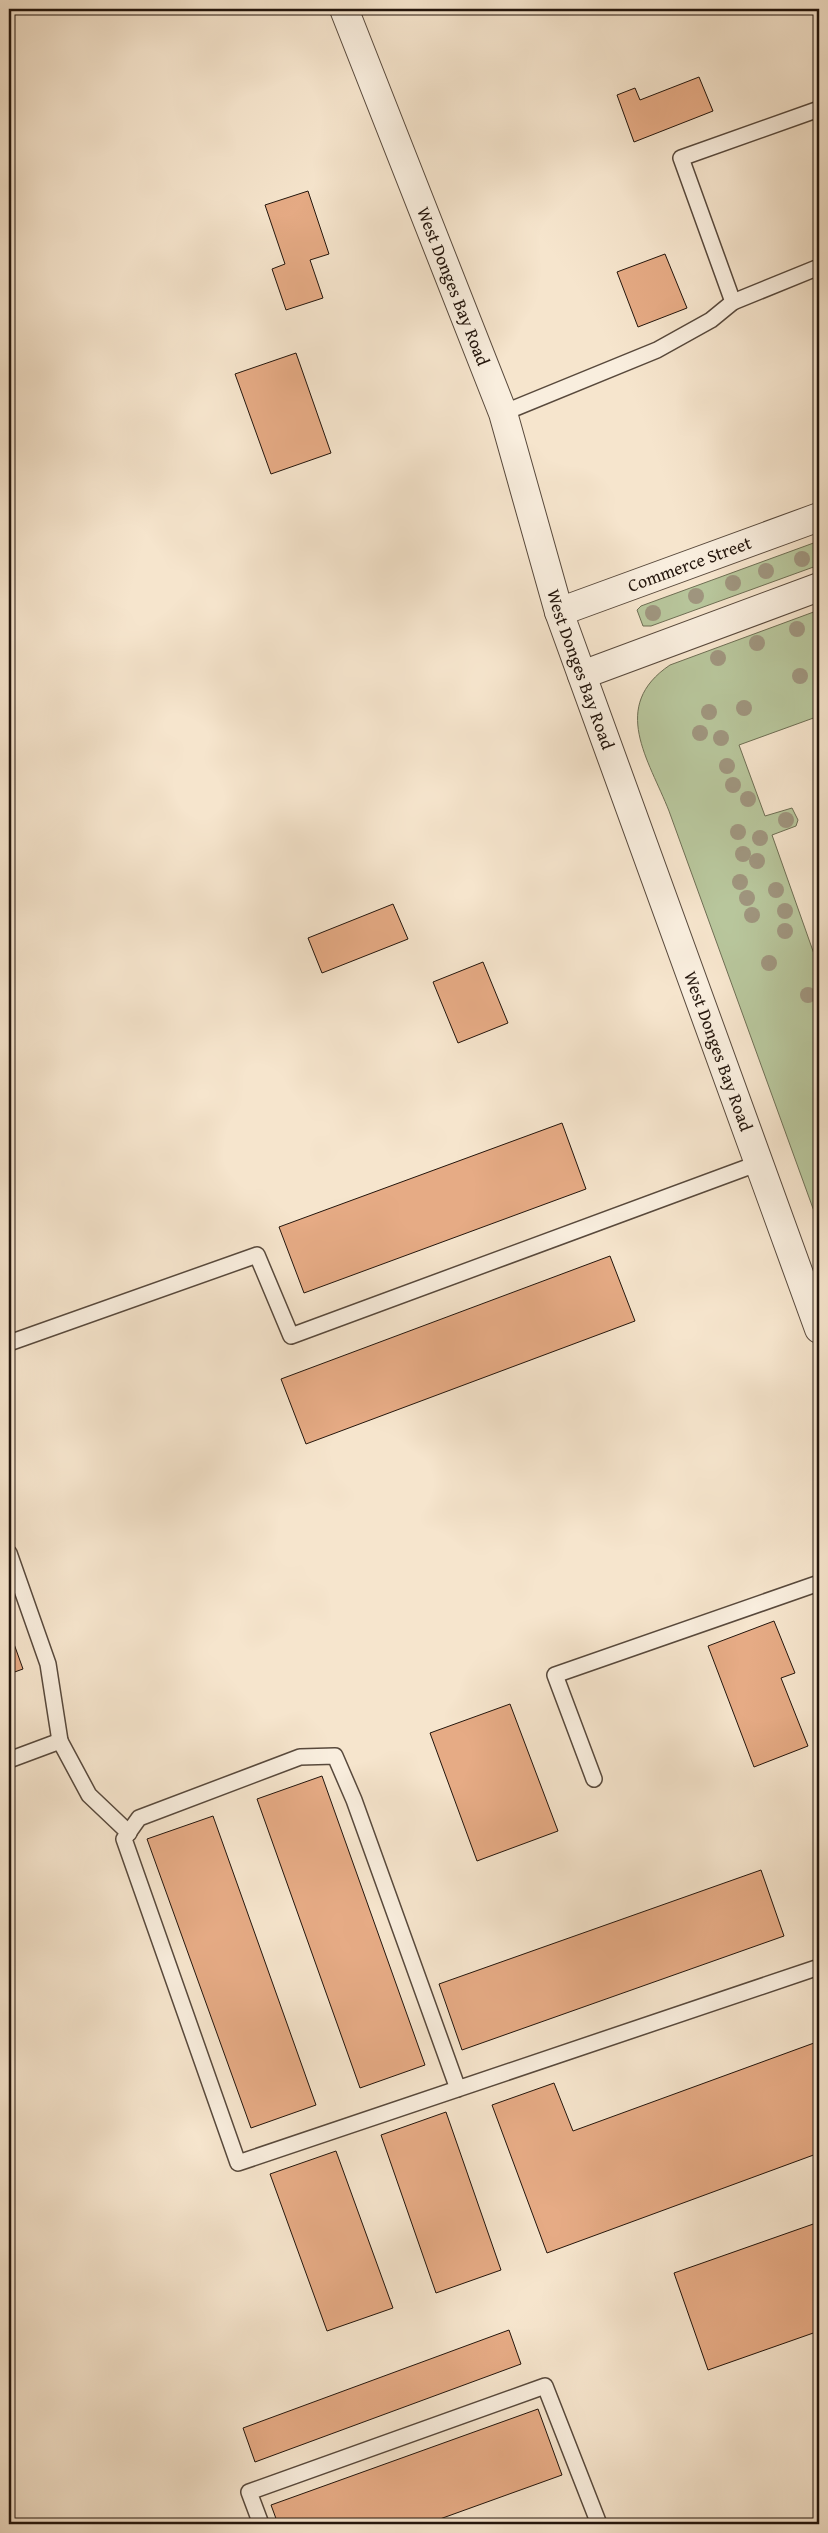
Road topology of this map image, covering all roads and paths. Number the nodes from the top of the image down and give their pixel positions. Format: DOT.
graph roads {
  1 [pos="344,9"];
  2 [pos="819,109"];
  3 [pos="819,267"];
  4 [pos="733,302"];
  5 [pos="504,413"];
  6 [pos="819,516"];
  7 [pos="819,587"];
  8 [pos="559,612"];
  9 [pos="582,675"];
  10 [pos="759,1163"];
  11 [pos="819,1329"];
  12 [pos="9,1343"];
  13 [pos="9,1553"];
  14 [pos="819,1583"];
  15 [pos="60,1741"];
  16 [pos="9,1760"];
  17 [pos="594,1779"];
  18 [pos="128,1833"];
  19 [pos="819,1967"];
  20 [pos="458,2089"];
  21 [pos="262,2524"];
  22 [pos="599,2524"];
  1 -- 5 [label="street, West Donges Bay Road"];
  2 -- 4 [label="lane"];
  3 -- 4 [label="lane"];
  4 -- 5 [label="lane"];
  5 -- 8 [label="street, West Donges Bay Road"];
  6 -- 8 [label="street, Commerce Street"];
  7 -- 9 [label="street"];
  8 -- 9 [label="street, West Donges Bay Road"];
  9 -- 10 [label="street, West Donges Bay Road"];
  10 -- 11 [label="street, West Donges Bay Road"];
  10 -- 12 [label="lane"];
  13 -- 15 [label="lane"];
  14 -- 17 [label="lane"];
  15 -- 16 [label="lane"];
  15 -- 18 [label="lane"];
  18 -- 20 [label="lane"];
  18 -- 20 [label="lane"];
  19 -- 20 [label="lane"];
  21 -- 22 [label="lane"];
}
